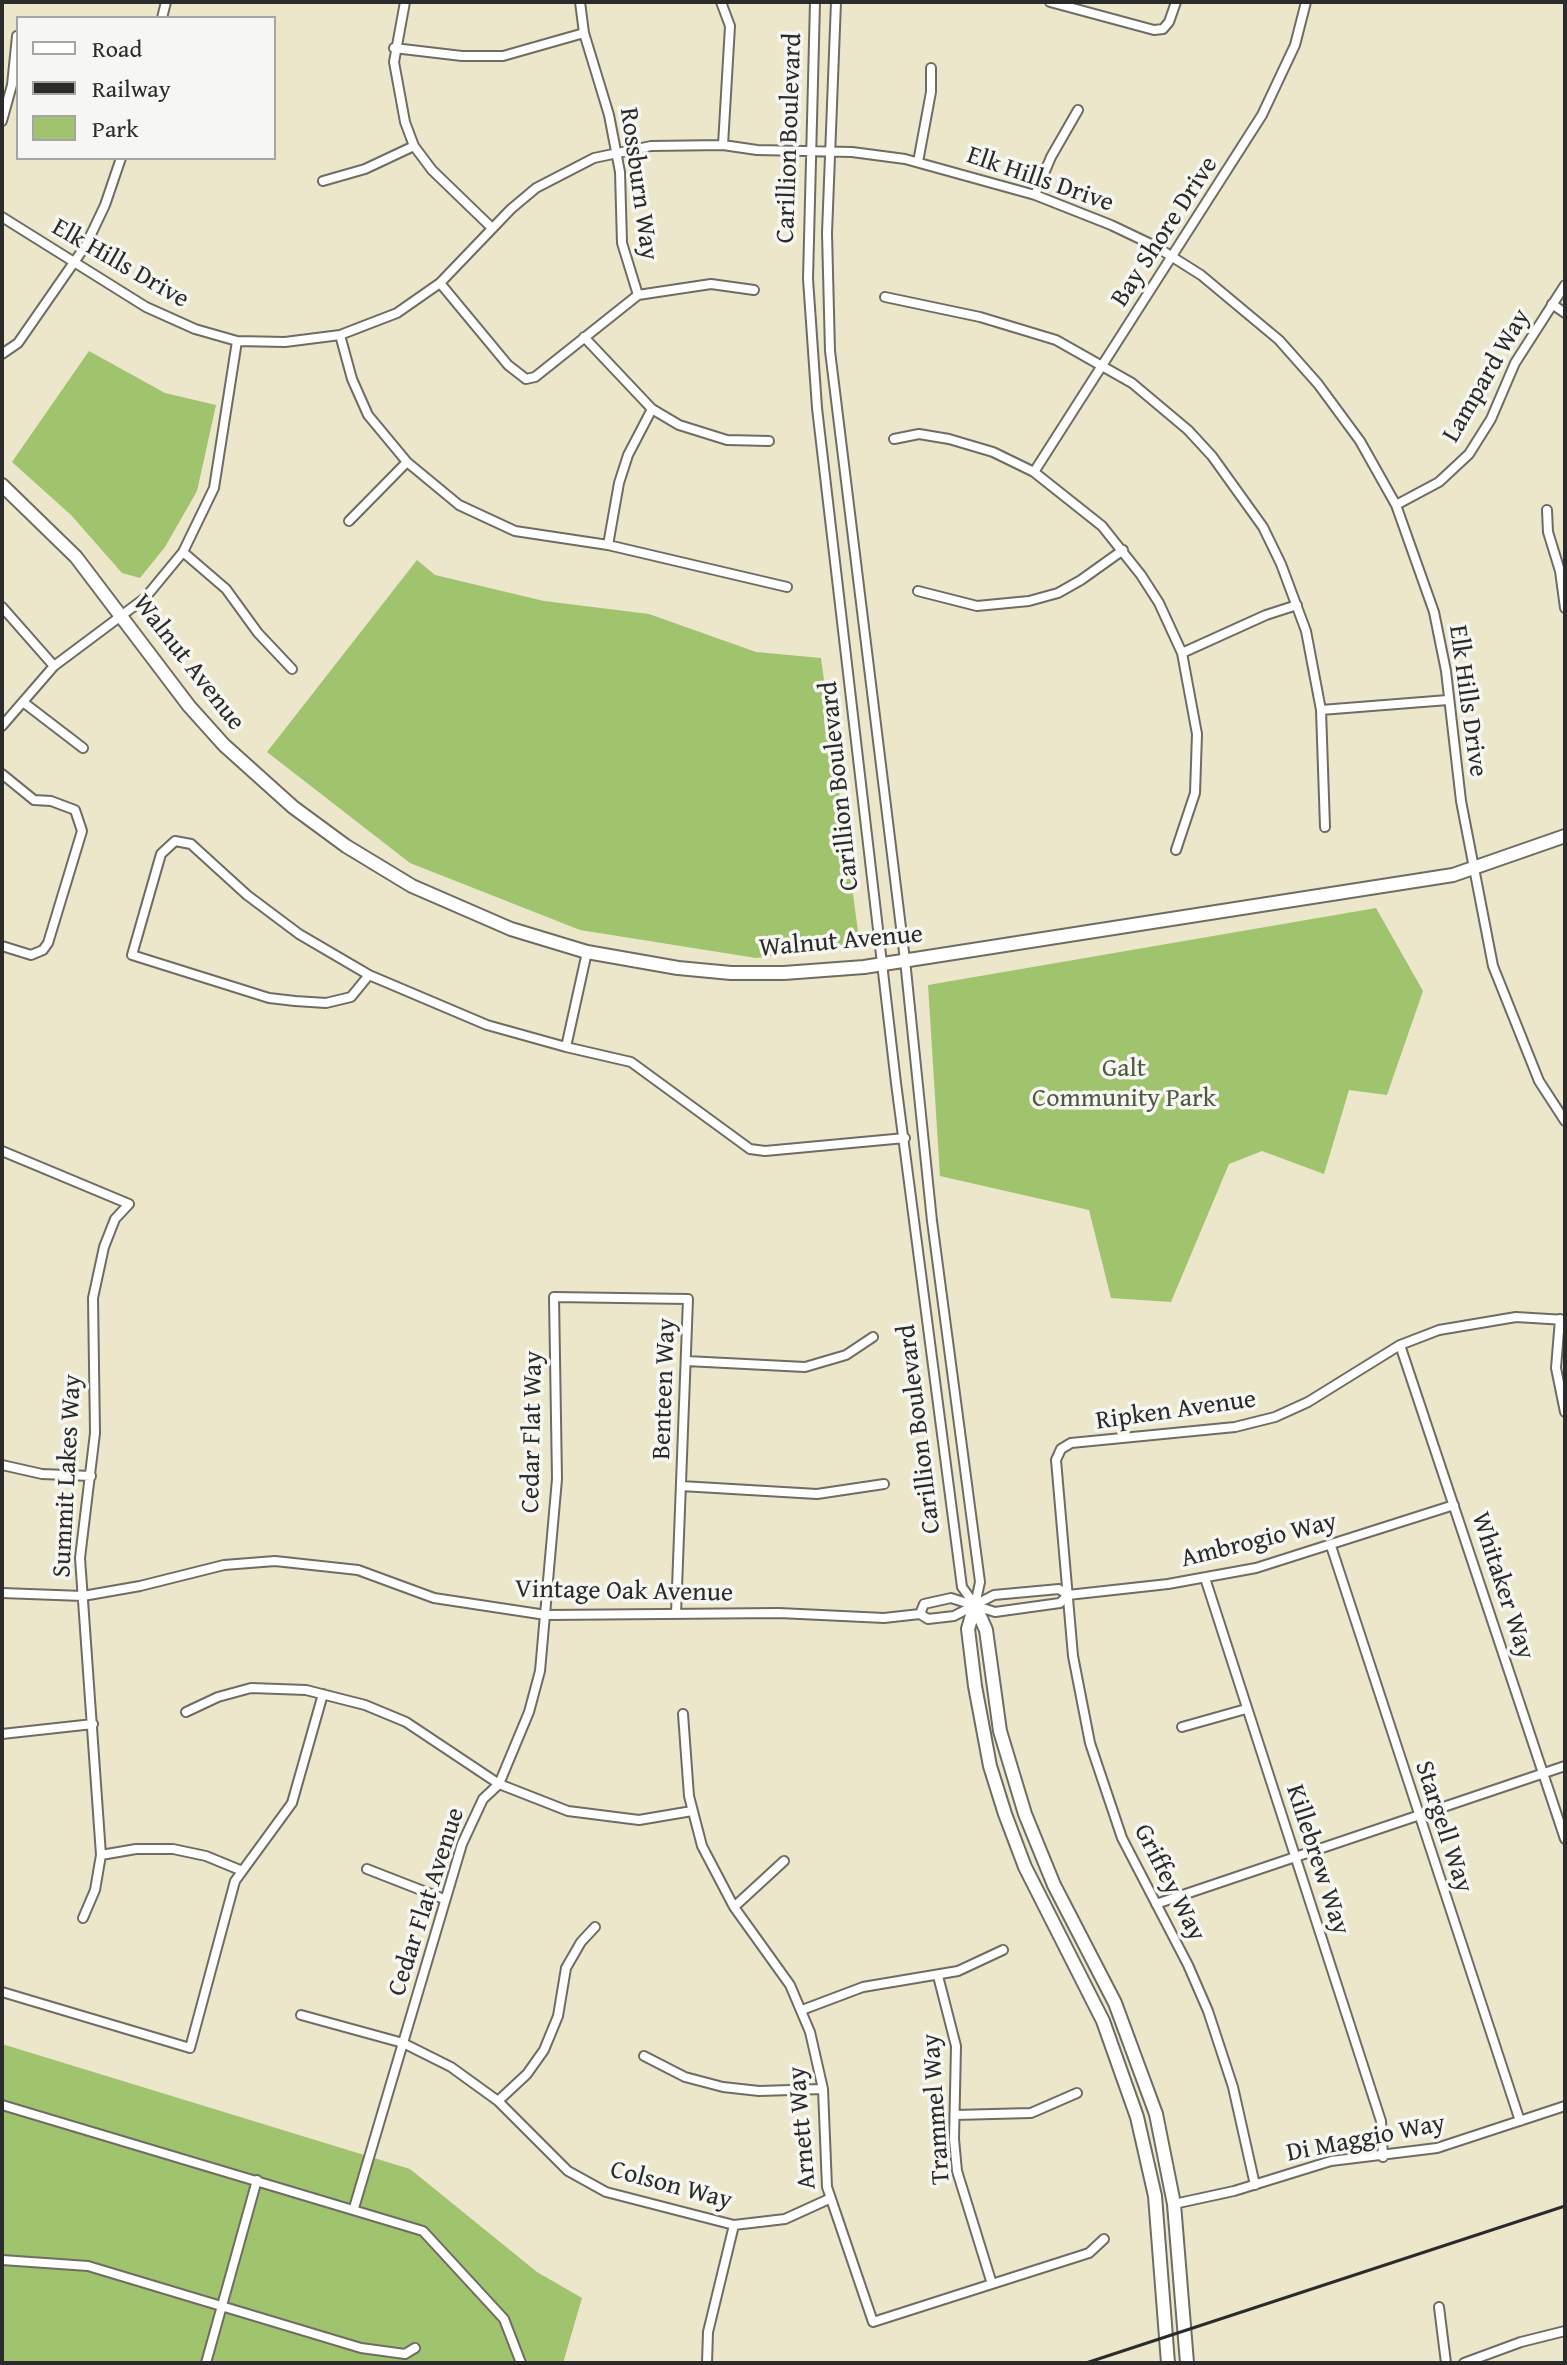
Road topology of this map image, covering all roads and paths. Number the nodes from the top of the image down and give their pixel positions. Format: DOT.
graph roads {
  1 [pos="405,2"];
  2 [pos="580,2"];
  3 [pos="721,2"];
  4 [pos="815,2"];
  5 [pos="836,2"];
  6 [pos="1050,2"];
  7 [pos="1176,2"];
  8 [pos="1306,2"];
  9 [pos="584,33"];
  10 [pos="16,46"];
  11 [pos="394,48"];
  12 [pos="931,68"];
  13 [pos="1078,110"];
  14 [pos="2,121"];
  15 [pos="723,145"];
  16 [pos="414,146"];
  17 [pos="811,151"];
  18 [pos="831,151"];
  19 [pos="615,152"];
  20 [pos="120,160"];
  21 [pos="918,162"];
  22 [pos="323,181"];
  23 [pos="1035,195"];
  24 [pos="2,217"];
  25 [pos="492,228"];
  26 [pos="1170,256"];
  27 [pos="76,261"];
  28 [pos="440,283"];
  29 [pos="1565,285"];
  30 [pos="754,290"];
  31 [pos="638,295"];
  32 [pos="885,297"];
  33 [pos="1552,304"];
  34 [pos="1565,313"];
  35 [pos="340,335"];
  36 [pos="584,337"];
  37 [pos="237,341"];
  38 [pos="2,354"];
  39 [pos="1104,364"];
  40 [pos="652,409"];
  41 [pos="894,439"];
  42 [pos="769,441"];
  43 [pos="407,462"];
  44 [pos="1034,472"];
  45 [pos="2,485"];
  46 [pos="1396,505"];
  47 [pos="1547,510"];
  48 [pos="349,521"];
  49 [pos="608,545"];
  50 [pos="1123,550"];
  51 [pos="183,552"];
  52 [pos="1562,570"];
  53 [pos="787,587"];
  54 [pos="918,591"];
  55 [pos="1297,605"];
  56 [pos="2,607"];
  57 [pos="1565,608"];
  58 [pos="122,616"];
  59 [pos="1182,653"];
  60 [pos="54,666"];
  61 [pos="292,669"];
  62 [pos="1448,700"];
  63 [pos="23,702"];
  64 [pos="1321,710"];
  65 [pos="2,726"];
  66 [pos="83,748"];
  67 [pos="2,774"];
  68 [pos="1325,827"];
  69 [pos="1565,836"];
  70 [pos="1176,850"];
  71 [pos="1475,868"];
  72 [pos="2,946"];
  73 [pos="587,952"];
  74 [pos="905,960"];
  75 [pos="881,964"];
  76 [pos="369,975"];
  77 [pos="566,1047"];
  78 [pos="1565,1121"];
  79 [pos="905,1138"];
  80 [pos="2,1151"];
  81 [pos="554,1297"];
  82 [pos="1563,1320"];
  83 [pos="873,1337"];
  84 [pos="1400,1345"];
  85 [pos="686,1361"];
  86 [pos="1565,1412"];
  87 [pos="2,1465"];
  88 [pos="91,1476"];
  89 [pos="884,1484"];
  90 [pos="681,1486"];
  91 [pos="1454,1505"];
  92 [pos="1331,1546"];
  93 [pos="1205,1578"];
  94 [pos="2,1593"];
  95 [pos="1068,1595"];
  96 [pos="83,1596"];
  97 [pos="975,1605"];
  98 [pos="676,1614"];
  99 [pos="920,1614"];
  100 [pos="546,1615"];
  101 [pos="323,1694"];
  102 [pos="1246,1709"];
  103 [pos="186,1712"];
  104 [pos="683,1714"];
  105 [pos="93,1724"];
  106 [pos="1182,1727"];
  107 [pos="2,1734"];
  108 [pos="1565,1766"];
  109 [pos="1544,1773"];
  110 [pos="499,1784"];
  111 [pos="692,1811"];
  112 [pos="1418,1814"];
  113 [pos="1565,1839"];
  114 [pos="101,1855"];
  115 [pos="1295,1855"];
  116 [pos="784,1861"];
  117 [pos="367,1869"];
  118 [pos="240,1870"];
  119 [pos="444,1899"];
  120 [pos="1156,1904"];
  121 [pos="734,1907"];
  122 [pos="83,1918"];
  123 [pos="595,1927"];
  124 [pos="1003,1950"];
  125 [pos="938,1976"];
  126 [pos="2,1992"];
  127 [pos="802,2010"];
  128 [pos="301,2015"];
  129 [pos="403,2043"];
  130 [pos="644,2056"];
  131 [pos="823,2089"];
  132 [pos="1077,2093"];
  133 [pos="498,2101"];
  134 [pos="2,2105"];
  135 [pos="1565,2106"];
  136 [pos="955,2115"];
  137 [pos="1520,2121"];
  138 [pos="1383,2157"];
  139 [pos="257,2180"];
  140 [pos="1255,2185"];
  141 [pos="829,2199"];
  142 [pos="1174,2204"];
  143 [pos="354,2208"];
  144 [pos="734,2225"];
  145 [pos="1104,2239"];
  146 [pos="2,2260"];
  147 [pos="992,2284"];
  148 [pos="222,2306"];
  149 [pos="1439,2307"];
  150 [pos="1565,2331"];
  151 [pos="415,2348"];
  152 [pos="206,2363"];
  153 [pos="521,2363"];
  154 [pos="707,2363"];
  155 [pos="1168,2363"];
  156 [pos="1187,2363"];
  157 [pos="1446,2363"];
  158 [pos="1464,2363"];
  1 -- 11 [label="street"];
  2 -- 9 [label="street, Rossburn Way"];
  3 -- 15 [label="street"];
  4 -- 17 [label="street, Carillion Boulevard"];
  5 -- 18 [label="street, Carillion Boulevard"];
  6 -- 7 [label="street"];
  8 -- 26 [label="street, Bay Shore Drive"];
  9 -- 11 [label="street"];
  9 -- 19 [label="street, Rossburn Way"];
  10 -- 14 [label="street"];
  11 -- 16 [label="street"];
  12 -- 21 [label="street"];
  13 -- 23 [label="street"];
  15 -- 17 [label="street, Elk Hills Drive"];
  15 -- 19 [label="street, Elk Hills Drive"];
  16 -- 22 [label="street"];
  16 -- 25 [label="street"];
  17 -- 18 [label="street, Elk Hills Drive"];
  17 -- 75 [label="street, Carillion Boulevard"];
  18 -- 21 [label="street, Elk Hills Drive"];
  18 -- 74 [label="street, Carillion Boulevard"];
  19 -- 25 [label="street, Elk Hills Drive"];
  19 -- 31 [label="street, Rossburn Way"];
  20 -- 27 [label="street"];
  21 -- 23 [label="street, Elk Hills Drive"];
  23 -- 26 [label="street, Elk Hills Drive"];
  24 -- 27 [label="street, Elk Hills Drive"];
  25 -- 28 [label="street, Elk Hills Drive"];
  26 -- 39 [label="street, Bay Shore Drive"];
  26 -- 46 [label="street, Elk Hills Drive"];
  27 -- 37 [label="street, Elk Hills Drive"];
  27 -- 38 [label="street"];
  28 -- 35 [label="street, Elk Hills Drive"];
  28 -- 36 [label="street"];
  29 -- 33 [label="street, Lampard Way"];
  30 -- 31 [label="street"];
  31 -- 36 [label="street"];
  32 -- 39 [label="street"];
  33 -- 34 [label="street"];
  33 -- 46 [label="street, Lampard Way"];
  35 -- 37 [label="street, Elk Hills Drive"];
  35 -- 43 [label="street"];
  36 -- 40 [label="street"];
  37 -- 51 [label="street"];
  39 -- 44 [label="street, Bay Shore Drive"];
  39 -- 55 [label="street"];
  40 -- 42 [label="street"];
  40 -- 49 [label="street"];
  41 -- 44 [label="street"];
  43 -- 48 [label="street"];
  43 -- 49 [label="street"];
  44 -- 50 [label="street"];
  45 -- 58 [label="street, Walnut Avenue"];
  46 -- 62 [label="street, Elk Hills Drive"];
  47 -- 52 [label="street"];
  49 -- 53 [label="street"];
  50 -- 54 [label="street"];
  50 -- 59 [label="street"];
  51 -- 58 [label="street"];
  51 -- 61 [label="street"];
  52 -- 57 [label="street"];
  55 -- 59 [label="street"];
  55 -- 64 [label="street"];
  56 -- 60 [label="street"];
  58 -- 60 [label="street"];
  58 -- 73 [label="street, Walnut Avenue"];
  59 -- 70 [label="street"];
  60 -- 63 [label="street"];
  62 -- 64 [label="street"];
  62 -- 71 [label="street, Elk Hills Drive"];
  63 -- 65 [label="street"];
  63 -- 66 [label="street"];
  64 -- 68 [label="street"];
  67 -- 72 [label="street"];
  69 -- 71 [label="street, Walnut Avenue"];
  71 -- 74 [label="street, Walnut Avenue"];
  71 -- 78 [label="street, Elk Hills Drive"];
  73 -- 75 [label="street, Walnut Avenue"];
  73 -- 77 [label="street"];
  74 -- 75 [label="street, Walnut Avenue"];
  74 -- 97 [label="street, Carillion Boulevard"];
  75 -- 79 [label="street, Carillion Boulevard"];
  76 -- 76 [label="street"];
  76 -- 77 [label="street"];
  77 -- 79 [label="street"];
  79 -- 97 [label="street, Carillion Boulevard"];
  80 -- 88 [label="street, Summit Lakes Way"];
  81 -- 85 [label="street, Benteen Way"];
  81 -- 100 [label="street, Cedar Flat Way"];
  82 -- 84 [label="street, Ripken Avenue"];
  82 -- 86 [label="street"];
  83 -- 85 [label="street"];
  84 -- 91 [label="street, Whitaker Way"];
  84 -- 95 [label="street, Ripken Avenue"];
  85 -- 90 [label="street, Benteen Way"];
  87 -- 88 [label="street"];
  88 -- 96 [label="street, Summit Lakes Way"];
  89 -- 90 [label="street"];
  90 -- 98 [label="street, Benteen Way"];
  91 -- 92 [label="street, Ambrogio Way"];
  91 -- 109 [label="street, Whitaker Way"];
  92 -- 93 [label="street, Ambrogio Way"];
  92 -- 112 [label="street, Stargell Way"];
  93 -- 95 [label="street, Ambrogio Way"];
  93 -- 102 [label="street, Killebrew Way"];
  94 -- 96 [label="street, Vintage Oak Avenue"];
  95 -- 97 [label="street, Ambrogio Way"];
  95 -- 97 [label="street, Ambrogio Way"];
  95 -- 120 [label="street, Griffey Way"];
  96 -- 100 [label="street, Vintage Oak Avenue"];
  96 -- 105 [label="street, Summit Lakes Way"];
  97 -- 99 [label="street, Vintage Oak Avenue"];
  97 -- 99 [label="street, Vintage Oak Avenue"];
  97 -- 142 [label="street, Carillion Boulevard"];
  97 -- 155 [label="street, Carillion Boulevard"];
  98 -- 99 [label="street, Vintage Oak Avenue"];
  98 -- 100 [label="street, Vintage Oak Avenue"];
  100 -- 110 [label="street, Cedar Flat Avenue"];
  101 -- 103 [label="street"];
  101 -- 110 [label="street"];
  101 -- 118 [label="street"];
  102 -- 106 [label="street"];
  102 -- 115 [label="street, Killebrew Way"];
  104 -- 111 [label="street, Arnett Way"];
  105 -- 107 [label="street"];
  105 -- 114 [label="street, Summit Lakes Way"];
  108 -- 109 [label="street"];
  109 -- 112 [label="street"];
  109 -- 113 [label="street, Whitaker Way"];
  110 -- 111 [label="street"];
  110 -- 119 [label="street, Cedar Flat Avenue"];
  111 -- 121 [label="street, Arnett Way"];
  112 -- 115 [label="street"];
  112 -- 137 [label="street, Stargell Way"];
  114 -- 118 [label="street"];
  114 -- 122 [label="street, Summit Lakes Way"];
  115 -- 120 [label="street"];
  115 -- 138 [label="street, Killebrew Way"];
  116 -- 121 [label="street"];
  117 -- 119 [label="street"];
  118 -- 126 [label="street"];
  119 -- 129 [label="street, Cedar Flat Avenue"];
  120 -- 140 [label="street, Griffey Way"];
  121 -- 127 [label="street, Arnett Way"];
  123 -- 133 [label="street"];
  124 -- 125 [label="street"];
  125 -- 127 [label="street"];
  125 -- 136 [label="street, Trammel Way"];
  127 -- 131 [label="street, Arnett Way"];
  128 -- 129 [label="street, Colson Way"];
  129 -- 133 [label="street, Colson Way"];
  129 -- 143 [label="street, Cedar Flat Avenue"];
  130 -- 131 [label="street"];
  131 -- 141 [label="street, Arnett Way"];
  132 -- 136 [label="street"];
  133 -- 144 [label="street, Colson Way"];
  134 -- 139 [label="street"];
  135 -- 137 [label="street, Di Maggio Way"];
  136 -- 147 [label="street, Trammel Way"];
  137 -- 138 [label="street, Di Maggio Way"];
  138 -- 140 [label="street, Di Maggio Way"];
  139 -- 143 [label="street"];
  139 -- 148 [label="street"];
  140 -- 142 [label="street, Di Maggio Way"];
  141 -- 144 [label="street, Colson Way"];
  141 -- 147 [label="street, Arnett Way"];
  142 -- 156 [label="street, Carillion Boulevard"];
  143 -- 153 [label="street"];
  144 -- 154 [label="street"];
  145 -- 147 [label="street"];
  146 -- 148 [label="street"];
  148 -- 151 [label="street"];
  148 -- 152 [label="street"];
  149 -- 157 [label="street"];
  150 -- 158 [label="street"];
}
